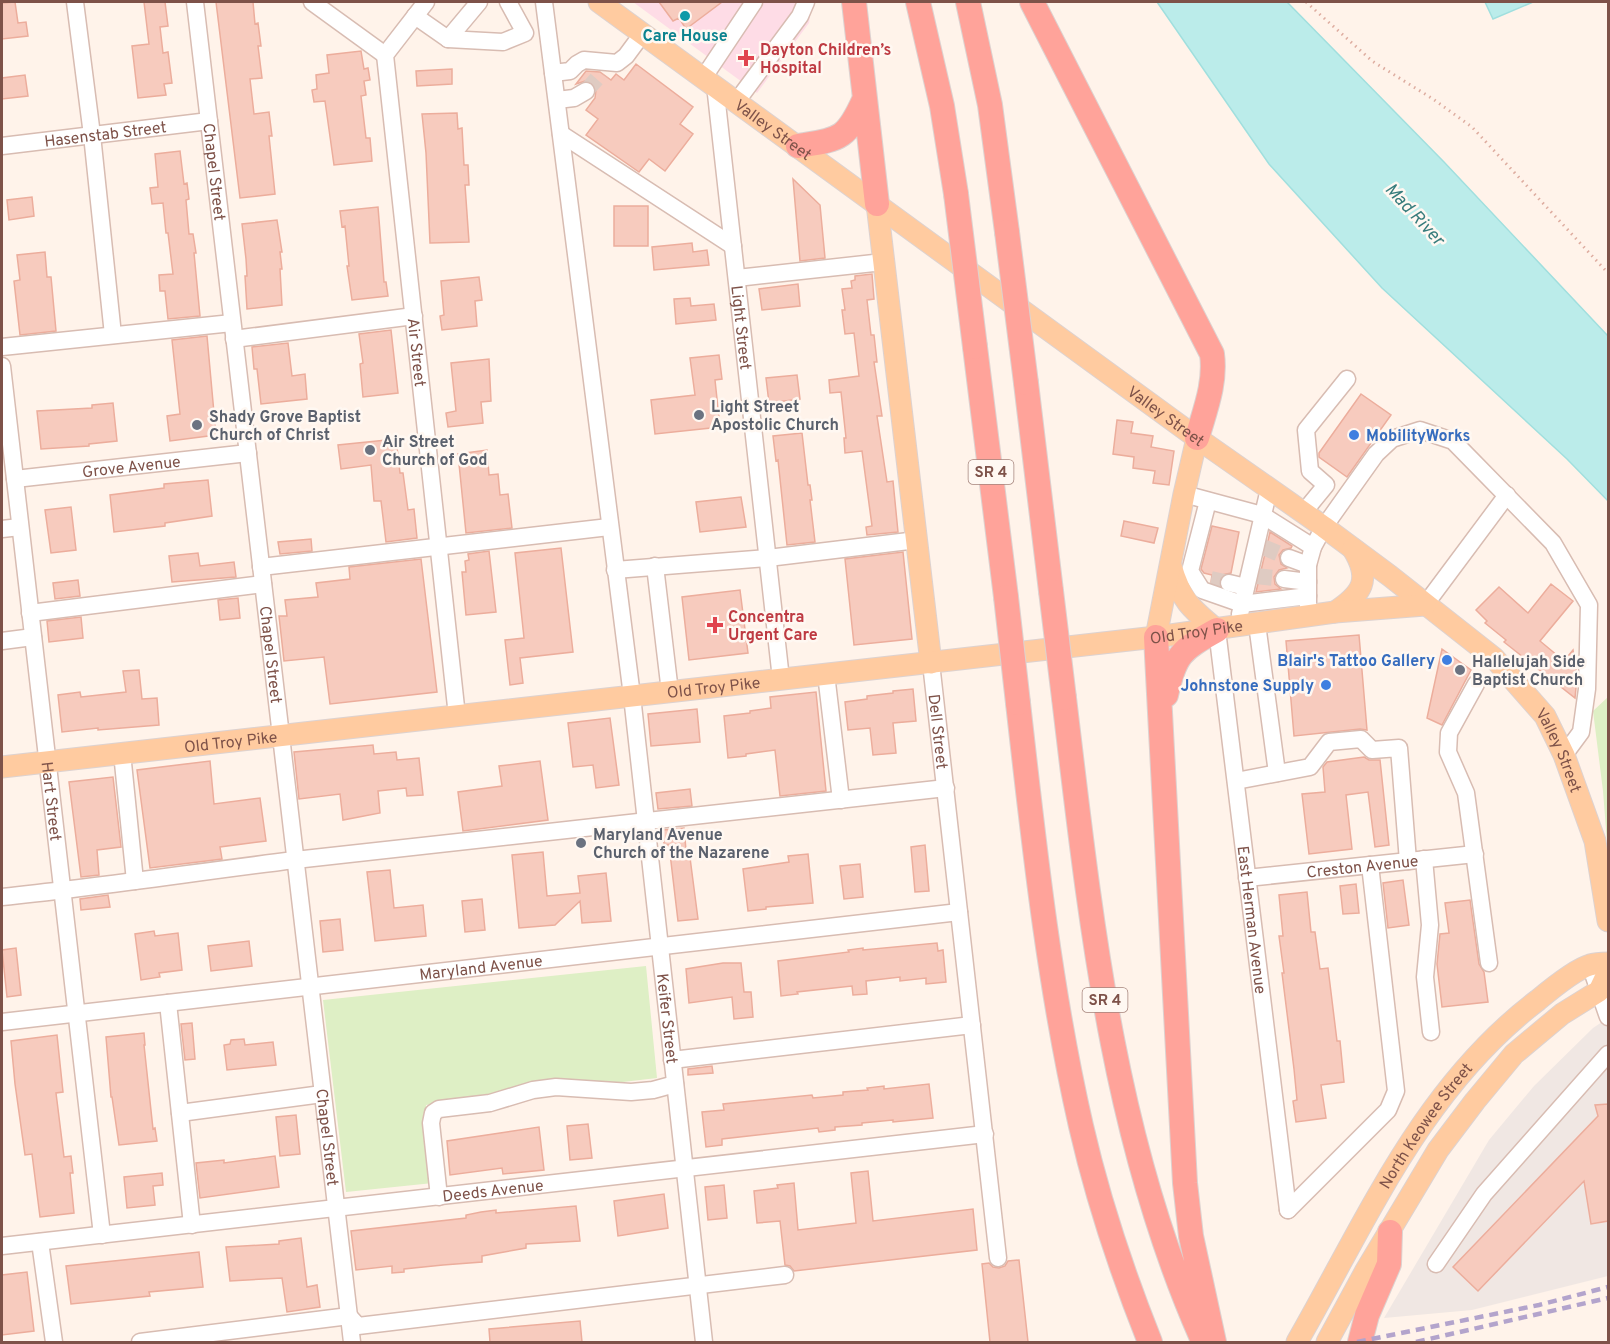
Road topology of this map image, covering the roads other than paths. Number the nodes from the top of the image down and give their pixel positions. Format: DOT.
graph roads {
  1 [pos="75,2"];
  2 [pos="195,2"];
  3 [pos="312,2"];
  4 [pos="426,2"];
  5 [pos="478,2"];
  6 [pos="508,2"];
  7 [pos="544,2"];
  8 [pos="599,2"];
  9 [pos="754,2"];
  10 [pos="854,2"];
  11 [pos="918,2"];
  12 [pos="968,2"];
  13 [pos="1032,2"];
  14 [pos="800,4"];
  15 [pos="415,16"];
  16 [pos="548,31"];
  17 [pos="525,33"];
  18 [pos="643,33"];
  19 [pos="448,39"];
  20 [pos="385,55"];
  21 [pos="617,63"];
  22 [pos="562,72"];
  23 [pos="602,73"];
  24 [pos="710,81"];
  25 [pos="864,100"];
  26 [pos="737,101"];
  27 [pos="209,121"];
  28 [pos="561,134"];
  29 [pos="92,135"];
  30 [pos="2,146"];
  31 [pos="798,146"];
  32 [pos="877,204"];
  33 [pos="733,246"];
  34 [pos="883,262"];
  35 [pos="736,278"];
  36 [pos="414,316"];
  37 [pos="233,331"];
  38 [pos="112,336"];
  39 [pos="2,347"];
  40 [pos="2,366"];
  41 [pos="1347,379"];
  42 [pos="4,410"];
  43 [pos="1197,438"];
  44 [pos="248,453"];
  45 [pos="15,479"];
  46 [pos="1269,489"];
  47 [pos="1184,494"];
  48 [pos="1507,495"];
  49 [pos="1208,501"];
  50 [pos="1303,513"];
  51 [pos="1262,515"];
  52 [pos="20,527"];
  53 [pos="609,527"];
  54 [pos="1323,527"];
  55 [pos="2,529"];
  56 [pos="917,540"];
  57 [pos="439,547"];
  58 [pos="1313,548"];
  59 [pos="1352,549"];
  60 [pos="768,558"];
  61 [pos="1289,558"];
  62 [pos="655,566"];
  63 [pos="1171,566"];
  64 [pos="615,570"];
  65 [pos="262,576"];
  66 [pos="1284,579"];
  67 [pos="1250,580"];
  68 [pos="1229,583"];
  69 [pos="1308,590"];
  70 [pos="1242,604"];
  71 [pos="1425,605"];
  72 [pos="1335,612"];
  73 [pos="30,614"];
  74 [pos="1237,627"];
  75 [pos="33,637"];
  76 [pos="1156,637"];
  77 [pos="2,641"];
  78 [pos="931,663"];
  79 [pos="826,674"];
  80 [pos="781,680"];
  81 [pos="1476,684"];
  82 [pos="670,692"];
  83 [pos="632,696"];
  84 [pos="1162,715"];
  85 [pos="457,716"];
  86 [pos="280,735"];
  87 [pos="122,753"];
  88 [pos="1564,755"];
  89 [pos="48,761"];
  90 [pos="2,766"];
  91 [pos="1277,773"];
  92 [pos="1236,781"];
  93 [pos="946,788"];
  94 [pos="841,800"];
  95 [pos="645,823"];
  96 [pos="1475,854"];
  97 [pos="295,860"];
  98 [pos="1416,860"];
  99 [pos="1370,865"];
  100 [pos="1247,878"];
  101 [pos="135,881"];
  102 [pos="62,891"];
  103 [pos="2,897"];
  104 [pos="959,912"];
  105 [pos="1608,921"];
  106 [pos="658,946"];
  107 [pos="1489,963"];
  108 [pos="1602,973"];
  109 [pos="310,986"];
  110 [pos="168,1003"];
  111 [pos="77,1013"];
  112 [pos="1608,1017"];
  113 [pos="2,1022"];
  114 [pos="972,1025"];
  115 [pos="1431,1032"];
  116 [pos="1608,1054"];
  117 [pos="672,1060"];
  118 [pos="675,1084"];
  119 [pos="322,1094"];
  120 [pos="180,1113"];
  121 [pos="985,1134"];
  122 [pos="684,1168"];
  123 [pos="439,1197"];
  124 [pos="336,1208"];
  125 [pos="192,1225"];
  126 [pos="1390,1232"];
  127 [pos="102,1235"];
  128 [pos="40,1242"];
  129 [pos="2,1246"];
  130 [pos="999,1258"];
  131 [pos="1436,1264"];
  132 [pos="785,1275"];
  133 [pos="697,1284"];
  134 [pos="1192,1294"];
  135 [pos="349,1316"];
  136 [pos="54,1342"];
  137 [pos="140,1342"];
  138 [pos="352,1342"];
  139 [pos="704,1342"];
  140 [pos="1150,1342"];
  141 [pos="1204,1342"];
  142 [pos="1214,1342"];
  143 [pos="1297,1342"];
  144 [pos="1327,1342"];
  145 [pos="1360,1342"];
  1 -- 29 [label="street"];
  2 -- 27 [label="street, Chapel Street"];
  3 -- 20 [label="street"];
  4 -- 15 [label="street"];
  5 -- 19 [label="street"];
  6 -- 17 [label="street"];
  7 -- 16 [label="street, Keifer Street"];
  8 -- 18 [label="main road, Valley Street"];
  9 -- 24 [label="street"];
  10 -- 25 [label="highway"];
  11 -- 140 [label="highway, SR 4, bridge"];
  12 -- 134 [label="highway, SR 4, bridge"];
  13 -- 43 [label="highway"];
  14 -- 26 [label="street"];
  15 -- 19 [label="street"];
  15 -- 20 [label="street"];
  16 -- 17 [label="street"];
  16 -- 22 [label="street, Keifer Street"];
  17 -- 19 [label="street"];
  18 -- 21 [label="street"];
  18 -- 24 [label="main road, Valley Street"];
  20 -- 36 [label="street, Air Street"];
  21 -- 22 [label="street"];
  21 -- 23 [label="street"];
  22 -- 28 [label="street, Keifer Street"];
  24 -- 26 [label="main road, Valley Street"];
  24 -- 33 [label="street, Light Street"];
  25 -- 31 [label="highway"];
  25 -- 32 [label="highway"];
  26 -- 31 [label="main road, Valley Street"];
  27 -- 29 [label="street, Hasenstab Street"];
  27 -- 37 [label="street, Chapel Street"];
  28 -- 33 [label="street"];
  28 -- 53 [label="street, Keifer Street"];
  29 -- 30 [label="street, Hasenstab Street"];
  29 -- 38 [label="street"];
  31 -- 32 [label="main road, Valley Street"];
  32 -- 34 [label="main road, Dell Street"];
  32 -- 43 [label="main road, Valley Street"];
  33 -- 35 [label="street, Light Street"];
  34 -- 35 [label="street"];
  34 -- 56 [label="main road, Dell Street"];
  35 -- 60 [label="street, Light Street"];
  36 -- 37 [label="street"];
  36 -- 57 [label="street, Air Street"];
  37 -- 38 [label="street"];
  37 -- 44 [label="street, Chapel Street"];
  38 -- 39 [label="street"];
  40 -- 42 [label="street, Hart Street"];
  41 -- 50 [label="street"];
  42 -- 45 [label="street, Hart Street"];
  43 -- 46 [label="main road, Valley Street"];
  43 -- 47 [label="main road"];
  44 -- 45 [label="street, Grove Avenue"];
  44 -- 65 [label="street, Chapel Street"];
  45 -- 52 [label="street, Hart Street"];
  46 -- 50 [label="main road, Valley Street"];
  46 -- 51 [label="street"];
  47 -- 49 [label="street"];
  47 -- 63 [label="main road"];
  48 -- 54 [label="street"];
  48 -- 71 [label="street"];
  48 -- 88 [label="street"];
  49 -- 51 [label="street"];
  49 -- 70 [label="street"];
  50 -- 54 [label="main road, Valley Street"];
  51 -- 58 [label="street"];
  51 -- 67 [label="street"];
  52 -- 55 [label="street"];
  52 -- 73 [label="street, Hart Street"];
  53 -- 57 [label="street"];
  53 -- 64 [label="street, Keifer Street"];
  54 -- 58 [label="street"];
  54 -- 59 [label="main road, Valley Street"];
  56 -- 60 [label="street"];
  56 -- 78 [label="main road, Dell Street"];
  57 -- 65 [label="street"];
  57 -- 85 [label="street, Air Street"];
  58 -- 69 [label="street"];
  59 -- 71 [label="main road, Valley Street"];
  59 -- 72 [label="main road"];
  60 -- 62 [label="street"];
  60 -- 80 [label="street, Light Street"];
  61 -- 69 [label="street"];
  62 -- 64 [label="street"];
  62 -- 82 [label="street"];
  63 -- 74 [label="main road"];
  63 -- 76 [label="main road"];
  64 -- 83 [label="street, Keifer Street"];
  65 -- 73 [label="street"];
  65 -- 86 [label="street, Chapel Street"];
  66 -- 69 [label="street"];
  67 -- 68 [label="street"];
  67 -- 70 [label="street"];
  69 -- 70 [label="street"];
  69 -- 72 [label="main road, Old Troy Pike"];
  69 -- 74 [label="main road, Old Troy Pike"];
  70 -- 74 [label="street"];
  71 -- 72 [label="main road, Old Troy Pike"];
  71 -- 88 [label="main road, Valley Street"];
  73 -- 75 [label="street, Hart Street"];
  74 -- 76 [label="main road, Old Troy Pike"];
  74 -- 84 [label="highway"];
  74 -- 91 [label="street"];
  74 -- 92 [label="street, East Herman Avenue"];
  75 -- 77 [label="street"];
  75 -- 89 [label="street, Hart Street"];
  76 -- 78 [label="main road, Old Troy Pike"];
  76 -- 84 [label="highway"];
  78 -- 79 [label="main road, Old Troy Pike"];
  78 -- 93 [label="street, Dell Street"];
  79 -- 80 [label="main road, Old Troy Pike"];
  79 -- 94 [label="street"];
  80 -- 82 [label="main road, Old Troy Pike"];
  81 -- 96 [label="street"];
  82 -- 83 [label="main road, Old Troy Pike"];
  83 -- 85 [label="main road, Old Troy Pike"];
  83 -- 95 [label="street, Keifer Street"];
  84 -- 134 [label="highway"];
  85 -- 86 [label="main road, Old Troy Pike"];
  86 -- 87 [label="main road, Old Troy Pike"];
  86 -- 97 [label="street, Chapel Street"];
  87 -- 89 [label="main road, Old Troy Pike"];
  87 -- 101 [label="street"];
  88 -- 105 [label="main road, Valley Street"];
  89 -- 90 [label="main road, Old Troy Pike"];
  89 -- 102 [label="street, Hart Street"];
  91 -- 92 [label="street"];
  91 -- 98 [label="street"];
  92 -- 100 [label="street, East Herman Avenue"];
  93 -- 94 [label="street"];
  93 -- 104 [label="street, Dell Street"];
  94 -- 95 [label="street"];
  95 -- 97 [label="street"];
  95 -- 106 [label="street, Keifer Street"];
  96 -- 98 [label="street, Creston Avenue"];
  96 -- 107 [label="street"];
  97 -- 101 [label="street"];
  97 -- 109 [label="street, Chapel Street"];
  98 -- 99 [label="street, Creston Avenue"];
  98 -- 115 [label="street"];
  99 -- 100 [label="street, Creston Avenue"];
  99 -- 100 [label="street, East Herman Avenue"];
  101 -- 102 [label="street"];
  102 -- 103 [label="street"];
  102 -- 111 [label="street, Hart Street"];
  104 -- 106 [label="street, Maryland Avenue"];
  104 -- 114 [label="street, Dell Street"];
  106 -- 109 [label="street, Maryland Avenue"];
  106 -- 117 [label="street, Keifer Street"];
  108 -- 112 [label="street"];
  108 -- 126 [label="main road, North Keowee Street"];
  108 -- 143 [label="main road, North Keowee Street"];
  109 -- 110 [label="street, Maryland Avenue"];
  109 -- 119 [label="street, Chapel Street"];
  110 -- 111 [label="street, Maryland Avenue"];
  110 -- 120 [label="street"];
  111 -- 113 [label="street, Maryland Avenue"];
  111 -- 127 [label="street, Hart Street"];
  114 -- 117 [label="street"];
  114 -- 121 [label="street, Dell Street"];
  116 -- 131 [label="street"];
  117 -- 118 [label="street, Keifer Street"];
  118 -- 122 [label="street, Keifer Street"];
  118 -- 123 [label="street"];
  119 -- 120 [label="street"];
  119 -- 124 [label="street, Chapel Street"];
  120 -- 125 [label="street"];
  121 -- 122 [label="street, Deeds Avenue"];
  121 -- 130 [label="street, Dell Street"];
  122 -- 123 [label="street, Deeds Avenue"];
  122 -- 133 [label="street, Keifer Street"];
  123 -- 124 [label="street, Deeds Avenue"];
  124 -- 125 [label="street, Deeds Avenue"];
  124 -- 135 [label="street, Chapel Street"];
  125 -- 127 [label="street, Deeds Avenue"];
  126 -- 144 [label="main road, North Keowee Street"];
  126 -- 145 [label="highway"];
  127 -- 128 [label="street, Deeds Avenue"];
  128 -- 129 [label="street, Deeds Avenue"];
  128 -- 136 [label="street"];
  132 -- 133 [label="street"];
  133 -- 135 [label="street"];
  133 -- 139 [label="street, Keifer Street"];
  134 -- 141 [label="highway, SR 4"];
  134 -- 142 [label="highway"];
  135 -- 137 [label="street"];
  135 -- 138 [label="street, Chapel Street"];
}
